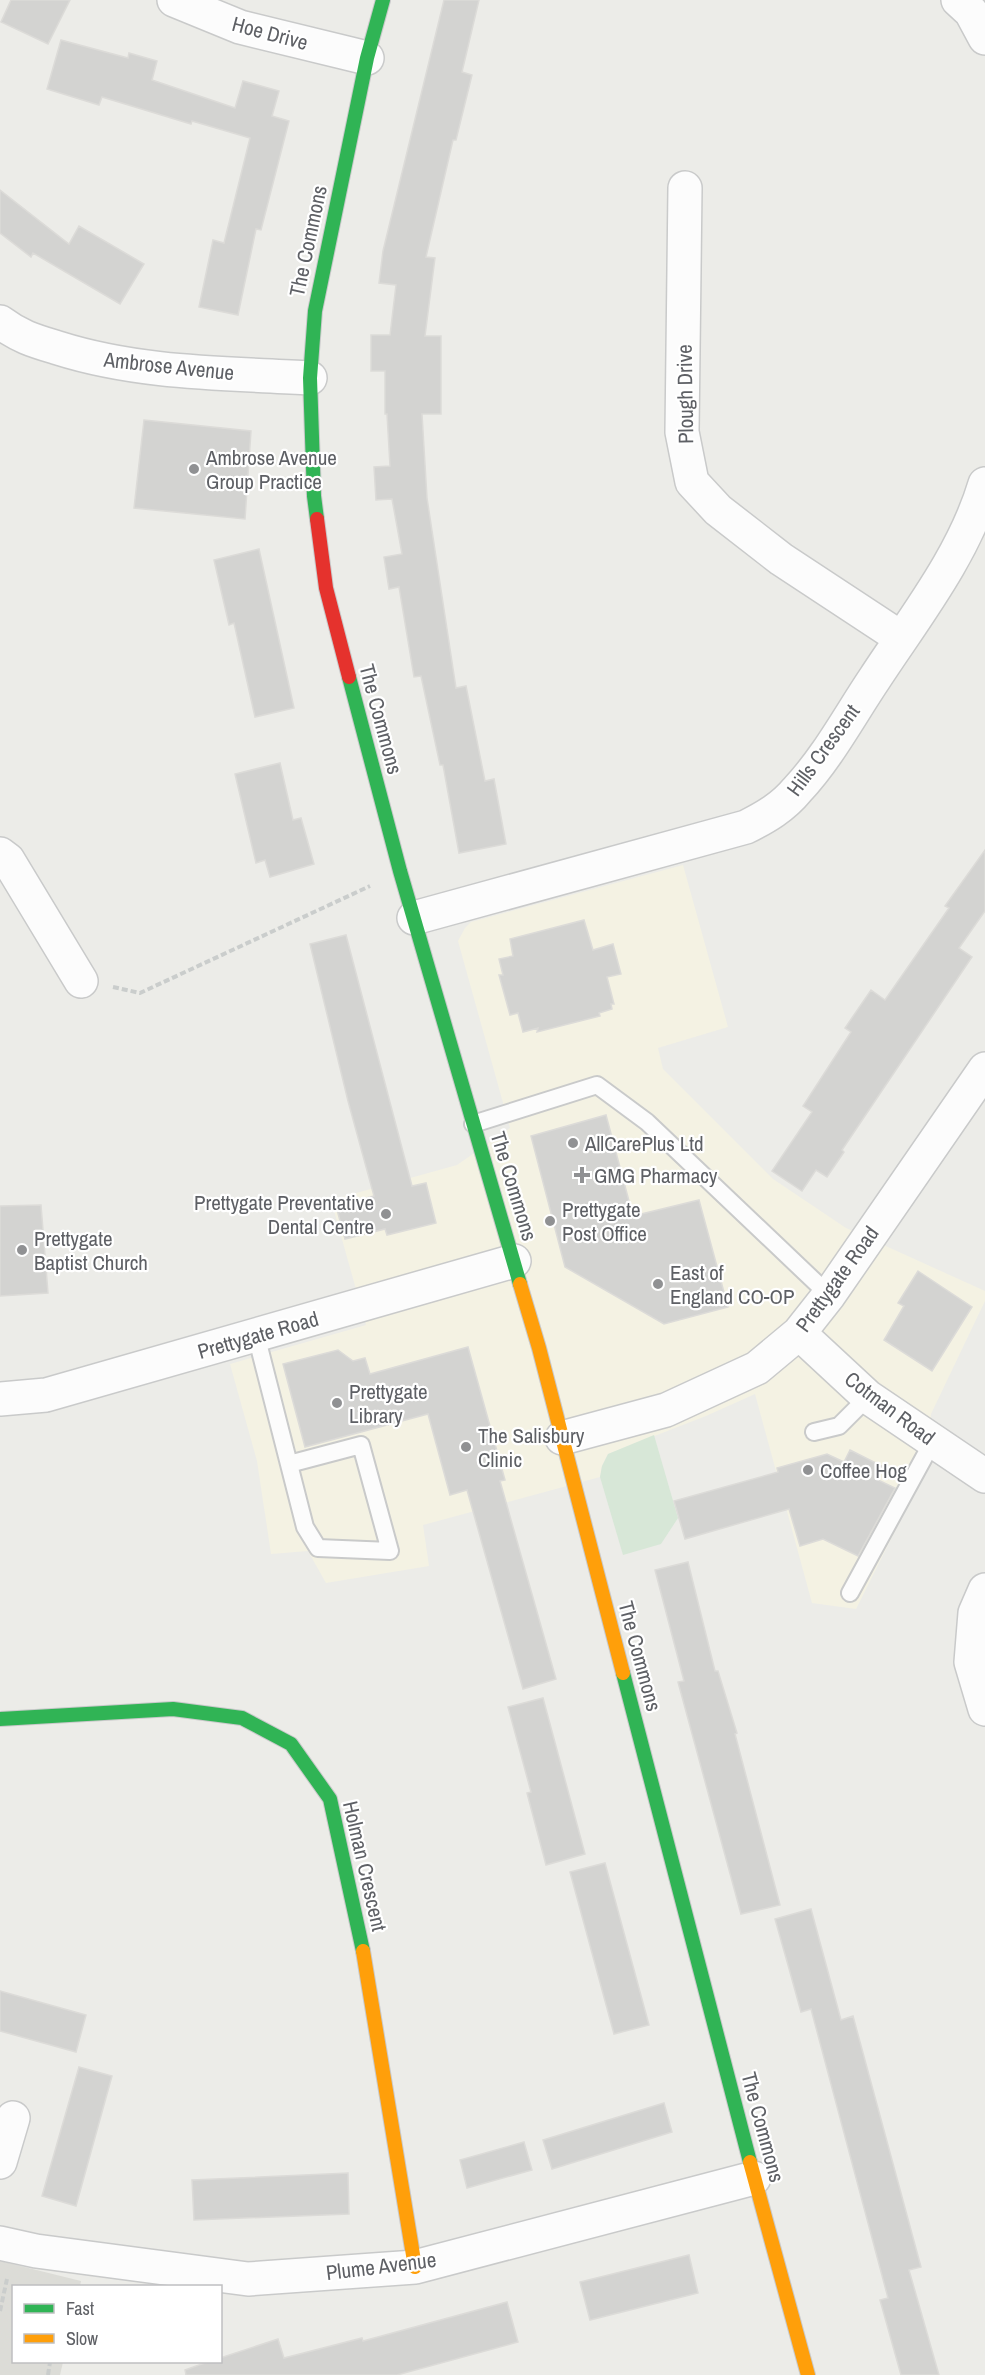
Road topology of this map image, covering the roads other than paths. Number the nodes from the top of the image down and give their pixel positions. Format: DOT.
graph roads {
  1 [pos="174,0"];
  2 [pos="383,0"];
  3 [pos="958,0"];
  4 [pos="985,38"];
  5 [pos="367,58"];
  6 [pos="686,188"];
  7 [pos="0,322"];
  8 [pos="310,378"];
  9 [pos="985,484"];
  10 [pos="901,638"];
  11 [pos="0,854"];
  12 [pos="414,918"];
  13 [pos="81,981"];
  14 [pos="985,1069"];
  15 [pos="473,1124"];
  16 [pos="514,1261"];
  17 [pos="829,1295"];
  18 [pos="800,1334"];
  19 [pos="256,1335"];
  20 [pos="868,1397"];
  21 [pos="0,1398"];
  22 [pos="814,1432"];
  23 [pos="562,1438"];
  24 [pos="933,1441"];
  25 [pos="290,1464"];
  26 [pos="985,1476"];
  27 [pos="985,1590"];
  28 [pos="850,1593"];
  29 [pos="985,1709"];
  30 [pos="0,1719"];
  31 [pos="13,2118"];
  32 [pos="0,2162"];
  33 [pos="754,2178"];
  34 [pos="4,2258"];
  35 [pos="415,2267"];
  36 [pos="808,2375"];
  1 -- 5 [label="street, Hoe Drive"];
  2 -- 5 [label="street, The Commons"];
  3 -- 4 [label="street"];
  5 -- 8 [label="street, The Commons"];
  6 -- 10 [label="street, Plough Drive"];
  7 -- 8 [label="street, Ambrose Avenue"];
  8 -- 12 [label="street, The Commons"];
  9 -- 10 [label="street, Hills Crescent"];
  10 -- 12 [label="street, Hills Crescent"];
  11 -- 13 [label="street"];
  12 -- 15 [label="street, The Commons"];
  14 -- 17 [label="street, Prettygate Road"];
  15 -- 16 [label="street, The Commons"];
  15 -- 17 [label="lane"];
  16 -- 19 [label="street, Prettygate Road"];
  16 -- 23 [label="street, The Commons"];
  17 -- 18 [label="street, Prettygate Road"];
  18 -- 20 [label="street, Cotman Road"];
  18 -- 23 [label="street, Prettygate Road"];
  19 -- 21 [label="street, Prettygate Road"];
  19 -- 25 [label="lane"];
  20 -- 22 [label="lane"];
  20 -- 24 [label="street, Cotman Road"];
  23 -- 33 [label="street, The Commons"];
  24 -- 26 [label="street, Cotman Road"];
  24 -- 28 [label="lane"];
  25 -- 25 [label="lane"];
  27 -- 29 [label="street"];
  30 -- 35 [label="street, Holman Crescent"];
  31 -- 32 [label="street"];
  33 -- 35 [label="street, Plume Avenue"];
  33 -- 36 [label="street, The Commons"];
  34 -- 35 [label="street, Plume Avenue"];
}
